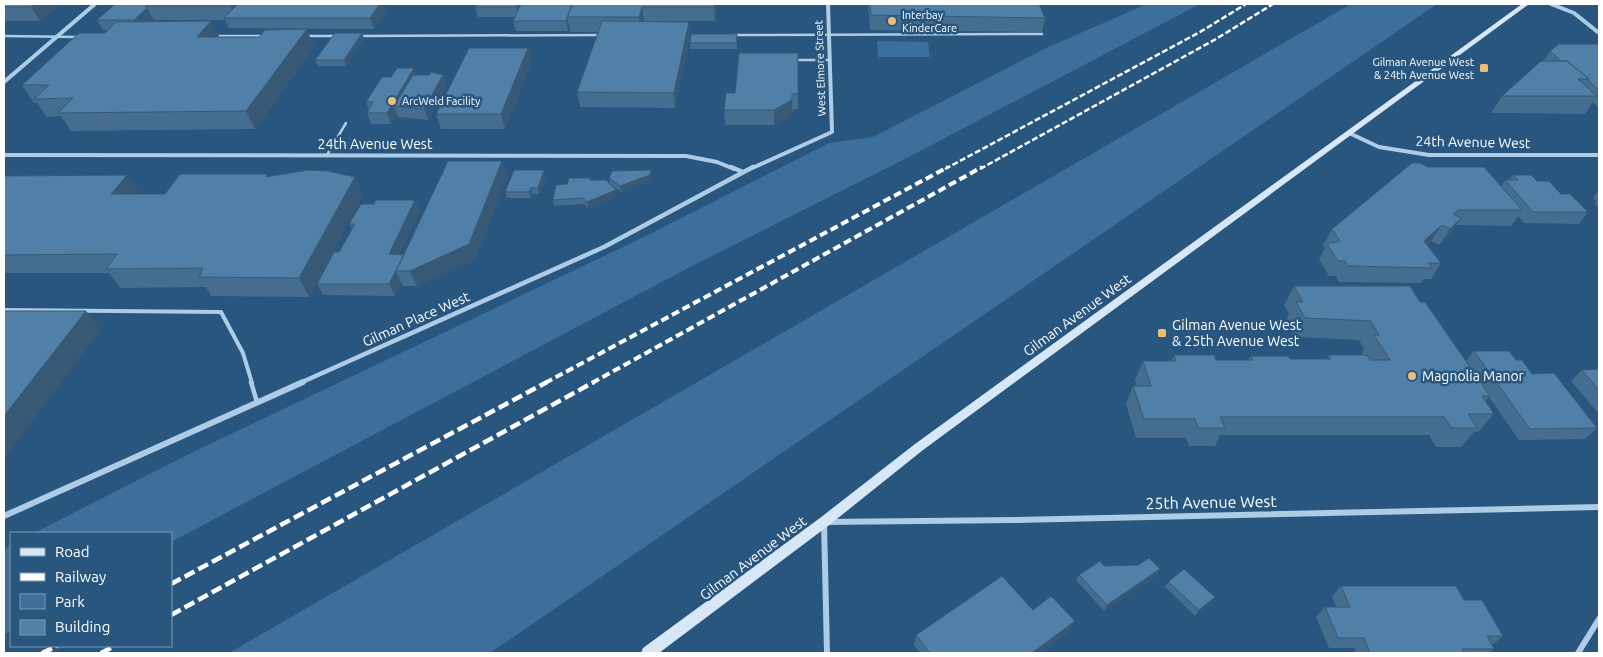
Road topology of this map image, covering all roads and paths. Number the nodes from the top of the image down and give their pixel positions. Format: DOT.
graph roads {
  1 [pos="95,4"];
  2 [pos="828,4"];
  3 [pos="1526,4"];
  4 [pos="1551,4"];
  5 [pos="1599,33"];
  6 [pos="1042,34"];
  7 [pos="602,35"];
  8 [pos="731,35"];
  9 [pos="830,35"];
  10 [pos="4,36"];
  11 [pos="215,36"];
  12 [pos="265,36"];
  13 [pos="305,36"];
  14 [pos="345,36"];
  15 [pos="355,36"];
  16 [pos="56,37"];
  17 [pos="86,37"];
  18 [pos="798,60"];
  19 [pos="830,60"];
  20 [pos="4,82"];
  21 [pos="346,123"];
  22 [pos="832,132"];
  23 [pos="1349,133"];
  24 [pos="4,155"];
  25 [pos="327,155"];
  26 [pos="1599,155"];
  27 [pos="743,172"];
  28 [pos="4,310"];
  29 [pos="258,403"];
  30 [pos="1599,507"];
  31 [pos="4,516"];
  32 [pos="824,522"];
  33 [pos="1599,619"];
  34 [pos="648,653"];
  35 [pos="827,653"];
  36 [pos="1578,653"];
  1 -- 16 [label="street"];
  2 -- 9 [label="street, West Elmore Street"];
  3 -- 23 [label="main road, Gilman Avenue West"];
  4 -- 5 [label="street"];
  6 -- 9 [label="lane"];
  7 -- 15 [label="lane"];
  8 -- 9 [label="lane"];
  9 -- 19 [label="street, West Elmore Street"];
  10 -- 16 [label="lane"];
  11 -- 12 [label="lane"];
  13 -- 14 [label="lane"];
  16 -- 17 [label="lane"];
  16 -- 20 [label="street"];
  18 -- 19 [label="lane"];
  19 -- 22 [label="street, West Elmore Street"];
  21 -- 25 [label="lane"];
  22 -- 27 [label="street, Gilman Place West"];
  23 -- 26 [label="street, 24th Avenue West"];
  23 -- 32 [label="main road, Gilman Avenue West"];
  24 -- 25 [label="street, 24th Avenue West"];
  25 -- 27 [label="street, 24th Avenue West"];
  27 -- 29 [label="street, Gilman Place West"];
  28 -- 29 [label="lane"];
  29 -- 31 [label="street, Gilman Place West"];
  30 -- 32 [label="street, 25th Avenue West"];
  32 -- 34 [label="main road, Gilman Avenue West"];
  32 -- 35 [label="street"];
  33 -- 36 [label="street"];
}
